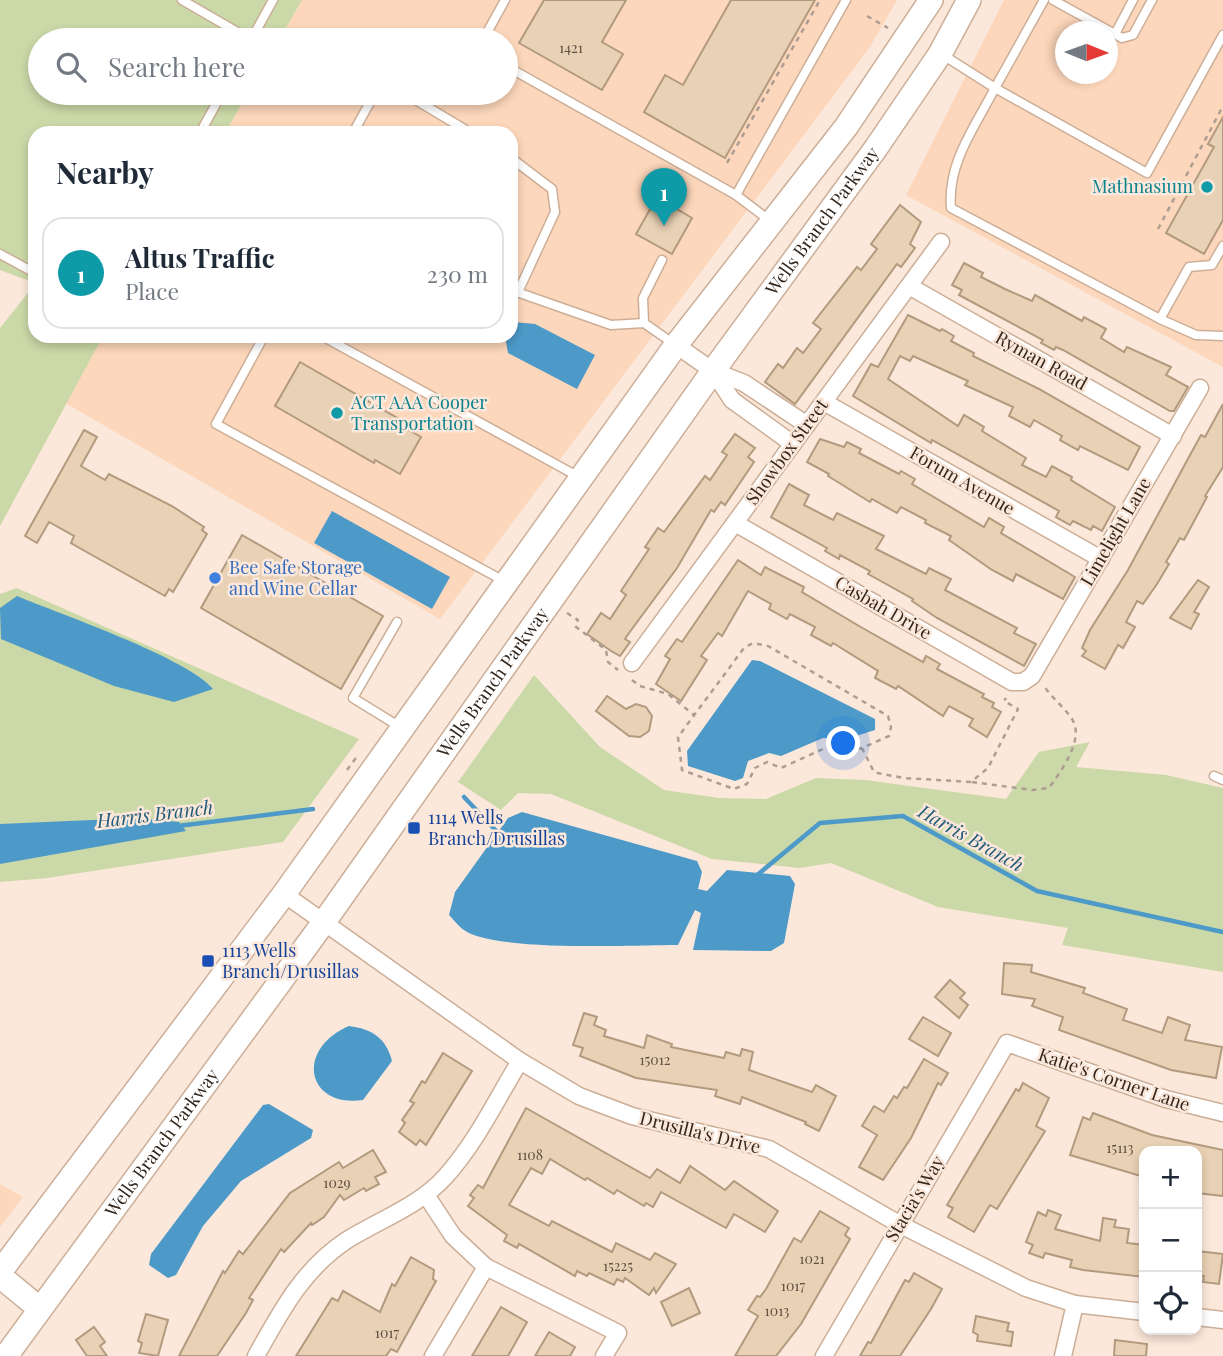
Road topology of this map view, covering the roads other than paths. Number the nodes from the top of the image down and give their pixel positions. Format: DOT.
graph roads {
  1 [pos="181,0"];
  2 [pos="273,0"];
  3 [pos="505,0"];
  4 [pos="846,0"];
  5 [pos="931,0"];
  6 [pos="955,0"];
  7 [pos="969,0"];
  8 [pos="1044,0"];
  9 [pos="1053,0"];
  10 [pos="1133,0"];
  11 [pos="1152,0"];
  12 [pos="1091,21"];
  13 [pos="230,28"];
  14 [pos="258,28"];
  15 [pos="490,28"];
  16 [pos="1118,28"];
  17 [pos="1223,35"];
  18 [pos="1118,36"];
  19 [pos="940,54"];
  20 [pos="518,73"];
  21 [pos="995,88"];
  22 [pos="215,105"];
  23 [pos="368,105"];
  24 [pos="424,105"];
  25 [pos="204,126"];
  26 [pos="357,126"];
  27 [pos="459,126"];
  28 [pos="518,163"];
  29 [pos="736,195"];
  30 [pos="772,222"];
  31 [pos="941,242"];
  32 [pos="1223,246"];
  33 [pos="0,254"];
  34 [pos="662,260"];
  35 [pos="28,269"];
  36 [pos="518,283"];
  37 [pos="908,286"];
  38 [pos="518,292"];
  39 [pos="1160,319"];
  40 [pos="644,323"];
  41 [pos="1223,336"];
  42 [pos="260,343"];
  43 [pos="335,343"];
  44 [pos="676,345"];
  45 [pos="713,371"];
  46 [pos="1200,388"];
  47 [pos="824,402"];
  48 [pos="807,425"];
  49 [pos="1172,436"];
  50 [pos="793,444"];
  51 [pos="581,479"];
  52 [pos="735,523"];
  53 [pos="1101,559"];
  54 [pos="506,583"];
  55 [pos="397,622"];
  56 [pos="632,663"];
  57 [pos="1038,681"];
  58 [pos="402,729"];
  59 [pos="1214,776"];
  60 [pos="1223,780"];
  61 [pos="284,894"];
  62 [pos="324,922"];
  63 [pos="1007,1043"];
  64 [pos="520,1061"];
  65 [pos="1223,1113"];
  66 [pos="426,1195"];
  67 [pos="899,1224"];
  68 [pos="486,1267"];
  69 [pos="0,1274"];
  70 [pos="1075,1304"];
  71 [pos="40,1309"];
  72 [pos="1139,1311"];
  73 [pos="1202,1318"];
  74 [pos="1223,1320"];
  75 [pos="6,1356"];
  76 [pos="256,1356"];
  77 [pos="433,1356"];
  78 [pos="604,1356"];
  79 [pos="824,1356"];
  80 [pos="1063,1356"];
  1 -- 13 [label="lane"];
  2 -- 14 [label="lane"];
  3 -- 15 [label="lane"];
  4 -- 29 [label="lane"];
  5 -- 30 [label="main road, Wells Branch Parkway"];
  6 -- 19 [label="main road"];
  7 -- 19 [label="main road, Wells Branch Parkway"];
  8 -- 21 [label="lane"];
  9 -- 12 [label="lane"];
  10 -- 16 [label="lane"];
  11 -- 18 [label="lane"];
  17 -- 21 [label="lane"];
  19 -- 21 [label="lane"];
  19 -- 45 [label="main road, Wells Branch Parkway"];
  20 -- 29 [label="lane"];
  21 -- 39 [label="lane"];
  22 -- 25 [label="lane"];
  23 -- 26 [label="lane"];
  24 -- 27 [label="lane"];
  28 -- 36 [label="lane"];
  29 -- 30 [label="lane"];
  30 -- 44 [label="main road, Wells Branch Parkway"];
  31 -- 37 [label="street, Showbox Street"];
  32 -- 39 [label="lane"];
  33 -- 35 [label="lane"];
  34 -- 40 [label="lane"];
  37 -- 47 [label="street, Showbox Street"];
  37 -- 49 [label="street, Ryman Road"];
  38 -- 40 [label="lane"];
  39 -- 41 [label="lane"];
  40 -- 44 [label="lane"];
  42 -- 54 [label="lane"];
  43 -- 51 [label="lane"];
  44 -- 45 [label="street"];
  44 -- 51 [label="main road, Wells Branch Parkway"];
  45 -- 48 [label="street"];
  45 -- 50 [label="street"];
  45 -- 62 [label="main road, Wells Branch Parkway"];
  46 -- 49 [label="street, Limelight Lane"];
  47 -- 48 [label="street, Showbox Street"];
  47 -- 53 [label="street, Forum Avenue"];
  48 -- 50 [label="street, Showbox Street"];
  49 -- 53 [label="street, Limelight Lane"];
  50 -- 52 [label="street, Showbox Street"];
  51 -- 54 [label="main road, Wells Branch Parkway"];
  52 -- 56 [label="street, Showbox Street"];
  52 -- 57 [label="street, Casbah Drive"];
  53 -- 57 [label="street, Limelight Lane"];
  54 -- 58 [label="main road, Wells Branch Parkway"];
  55 -- 58 [label="lane"];
  58 -- 61 [label="main road, Wells Branch Parkway"];
  59 -- 60 [label="lane"];
  61 -- 62 [label="street, Drusilla's Drive"];
  61 -- 69 [label="main road, Wells Branch Parkway"];
  62 -- 64 [label="street, Drusilla's Drive"];
  62 -- 71 [label="main road, Wells Branch Parkway"];
  63 -- 65 [label="street, Katie's Corner Lane"];
  63 -- 67 [label="street, Stacia's Way"];
  64 -- 66 [label="street"];
  64 -- 67 [label="street, Drusilla's Drive"];
  66 -- 68 [label="street"];
  66 -- 76 [label="street"];
  67 -- 70 [label="street, Drusilla's Drive"];
  67 -- 79 [label="street, Stacia's Way"];
  68 -- 77 [label="street"];
  68 -- 78 [label="street"];
  69 -- 71 [label="main road"];
  70 -- 72 [label="street, Drusilla's Drive"];
  70 -- 80 [label="street"];
  71 -- 75 [label="main road, Wells Branch Parkway"];
  73 -- 74 [label="street"];
}
